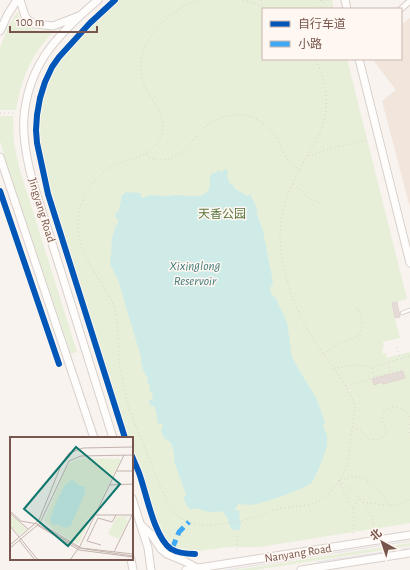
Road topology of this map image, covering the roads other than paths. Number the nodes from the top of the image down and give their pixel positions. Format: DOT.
graph roads {
  1 [pos="17,0"];
  2 [pos="20,0"];
  3 [pos="98,0"];
  4 [pos="410,1"];
  5 [pos="402,8"];
  6 [pos="82,15"];
  7 [pos="0,31"];
  8 [pos="359,60"];
  9 [pos="0,157"];
  10 [pos="410,263"];
  11 [pos="410,310"];
  12 [pos="402,313"];
  13 [pos="94,437"];
  14 [pos="113,437"];
  15 [pos="133,501"];
  16 [pos="140,524"];
  17 [pos="410,536"];
  18 [pos="410,553"];
  19 [pos="131,560"];
  20 [pos="198,568"];
  21 [pos="133,570"];
  22 [pos="151,570"];
  23 [pos="186,570"];
  24 [pos="301,570"];
  1 -- 7 [label="main road"];
  2 -- 6 [label="main road"];
  3 -- 6 [label="main road, Jingyang Road"];
  4 -- 5 [label="street"];
  6 -- 14 [label="main road, Jingyang Road"];
  8 -- 10 [label="main road"];
  9 -- 13 [label="main road, Jingyang Road"];
  11 -- 12 [label="lane"];
  15 -- 16 [label="main road"];
  16 -- 20 [label="main road"];
  16 -- 22 [label="main road"];
  17 -- 20 [label="main road, Nanyang Road"];
  18 -- 24 [label="main road, Nanyang Road"];
  19 -- 21 [label="main road"];
  20 -- 23 [label="main road, Nanyang Road"];
}
